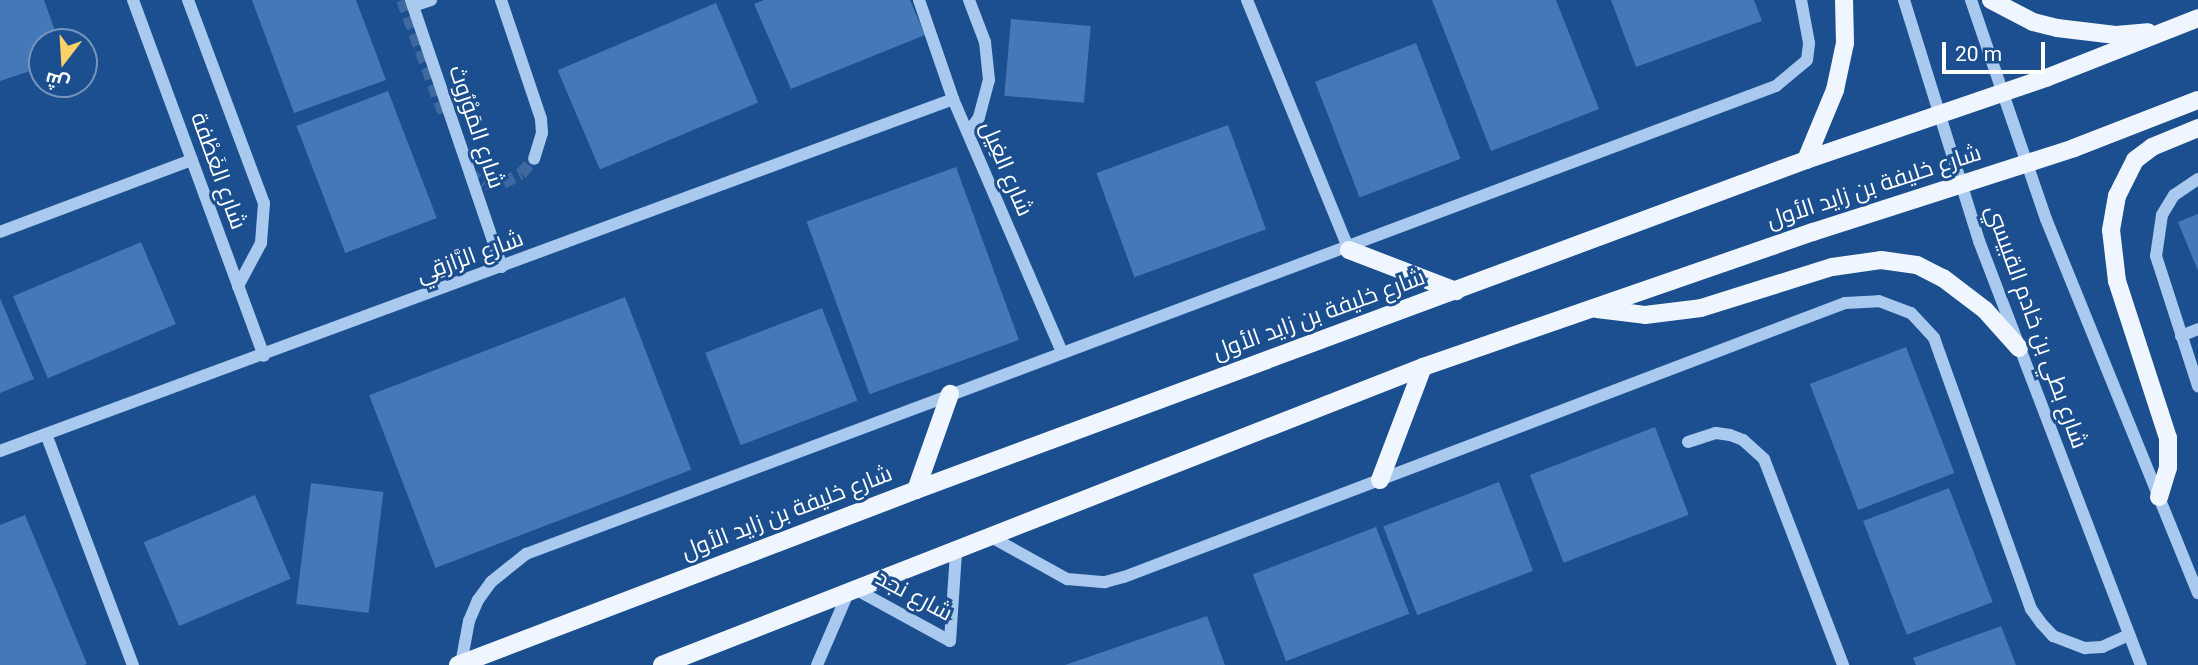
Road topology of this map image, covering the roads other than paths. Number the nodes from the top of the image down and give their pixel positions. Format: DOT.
graph roads {
  1 [pos="133,0"];
  2 [pos="188,0"];
  3 [pos="430,0"];
  4 [pos="501,0"];
  5 [pos="919,0"];
  6 [pos="969,0"];
  7 [pos="1247,0"];
  8 [pos="1801,0"];
  9 [pos="1844,0"];
  10 [pos="1904,0"];
  11 [pos="1971,0"];
  12 [pos="1991,0"];
  13 [pos="412,3"];
  14 [pos="2198,18"];
  15 [pos="2176,27"];
  16 [pos="2003,93"];
  17 [pos="953,99"];
  18 [pos="2198,100"];
  19 [pos="1942,113"];
  20 [pos="2198,128"];
  21 [pos="968,133"];
  22 [pos="534,159"];
  23 [pos="192,160"];
  24 [pos="1806,160"];
  25 [pos="2027,163"];
  26 [pos="2198,179"];
  27 [pos="1962,184"];
  28 [pos="1,230"];
  29 [pos="1349,250"];
  30 [pos="502,267"];
  31 [pos="238,286"];
  32 [pos="1456,291"];
  33 [pos="1593,308"];
  34 [pos="2198,329"];
  35 [pos="2181,335"];
  36 [pos="2019,348"];
  37 [pos="1062,352"];
  38 [pos="264,356"];
  39 [pos="1423,367"];
  40 [pos="2198,386"];
  41 [pos="950,394"];
  42 [pos="46,434"];
  43 [pos="1689,442"];
  44 [pos="0,451"];
  45 [pos="1380,480"];
  46 [pos="916,490"];
  47 [pos="2159,497"];
  48 [pos="993,537"];
  49 [pos="956,553"];
  50 [pos="2194,573"];
  51 [pos="853,592"];
  52 [pos="2198,593"];
  53 [pos="2129,635"];
  54 [pos="134,665"];
  55 [pos="460,665"];
  56 [pos="662,665"];
  57 [pos="817,665"];
  58 [pos="1843,665"];
  59 [pos="2141,665"];
  1 -- 23 [label="street, شارع الغَطْفة"];
  2 -- 31 [label="street"];
  3 -- 13 [label="street"];
  4 -- 22 [label="street"];
  5 -- 17 [label="street, شارع الغِيل"];
  6 -- 21 [label="street"];
  7 -- 29 [label="street"];
  8 -- 29 [label="street"];
  9 -- 24 [label="main road"];
  10 -- 19 [label="street, شارع بطي بن خادم القبيسي"];
  11 -- 16 [label="street, شارع بطي بن خادم القبيسي"];
  12 -- 15 [label="main road"];
  13 -- 30 [label="street, شارع المَوْرُوث"];
  14 -- 15 [label="main road, شارع خليفة بن زايد الأول"];
  15 -- 16 [label="main road, شارع خليفة بن زايد الأول"];
  16 -- 19 [label="main road, شارع خليفة بن زايد الأول"];
  16 -- 25 [label="street, شارع بطي بن خادم القبيسي"];
  17 -- 21 [label="street, شارع الغِيل"];
  17 -- 30 [label="street, شارع الرَّازقِي"];
  18 -- 25 [label="main road, شارع خليفة بن زايد الأول"];
  19 -- 24 [label="main road, شارع خليفة بن زايد الأول"];
  19 -- 27 [label="street, شارع بطي بن خادم القبيسي"];
  20 -- 47 [label="main road"];
  21 -- 37 [label="street, شارع الغِيل"];
  23 -- 28 [label="street"];
  23 -- 31 [label="street, شارع الغَطْفة"];
  24 -- 32 [label="main road, شارع خليفة بن زايد الأول"];
  25 -- 27 [label="main road, شارع خليفة بن زايد الأول"];
  25 -- 47 [label="street, شارع بطي بن خادم القبيسي"];
  26 -- 35 [label="street"];
  27 -- 33 [label="main road, شارع خليفة بن زايد الأول"];
  27 -- 36 [label="street, شارع بطي بن خادم القبيسي"];
  29 -- 32 [label="main road"];
  29 -- 37 [label="street"];
  30 -- 38 [label="street, شارع الرَّازقِي"];
  31 -- 38 [label="street, شارع الغَطْفة"];
  32 -- 46 [label="main road, شارع خليفة بن زايد الأول"];
  33 -- 36 [label="main road"];
  33 -- 39 [label="main road, شارع خليفة بن زايد الأول"];
  34 -- 35 [label="street"];
  35 -- 40 [label="street"];
  36 -- 53 [label="street, شارع بطي بن خادم القبيسي"];
  37 -- 41 [label="street"];
  38 -- 42 [label="street, شارع الرَّازقِي"];
  39 -- 45 [label="main road"];
  39 -- 48 [label="main road, شارع خليفة بن زايد الأول"];
  41 -- 46 [label="main road"];
  41 -- 55 [label="street"];
  42 -- 44 [label="street, شارع الرَّازقِي"];
  42 -- 54 [label="street"];
  43 -- 58 [label="street"];
  45 -- 48 [label="street"];
  45 -- 53 [label="street"];
  46 -- 55 [label="main road, شارع خليفة بن زايد الأول"];
  47 -- 50 [label="street, شارع بطي بن خادم القبيسي"];
  48 -- 49 [label="main road, شارع خليفة بن زايد الأول"];
  49 -- 51 [label="main road, شارع خليفة بن زايد الأول"];
  49 -- 51 [label="street, شارع نجد"];
  50 -- 52 [label="street, شارع بطي بن خادم القبيسي"];
  51 -- 56 [label="main road, شارع خليفة بن زايد الأول"];
  51 -- 57 [label="street"];
  53 -- 59 [label="street, شارع بطي بن خادم القبيسي"];
}
